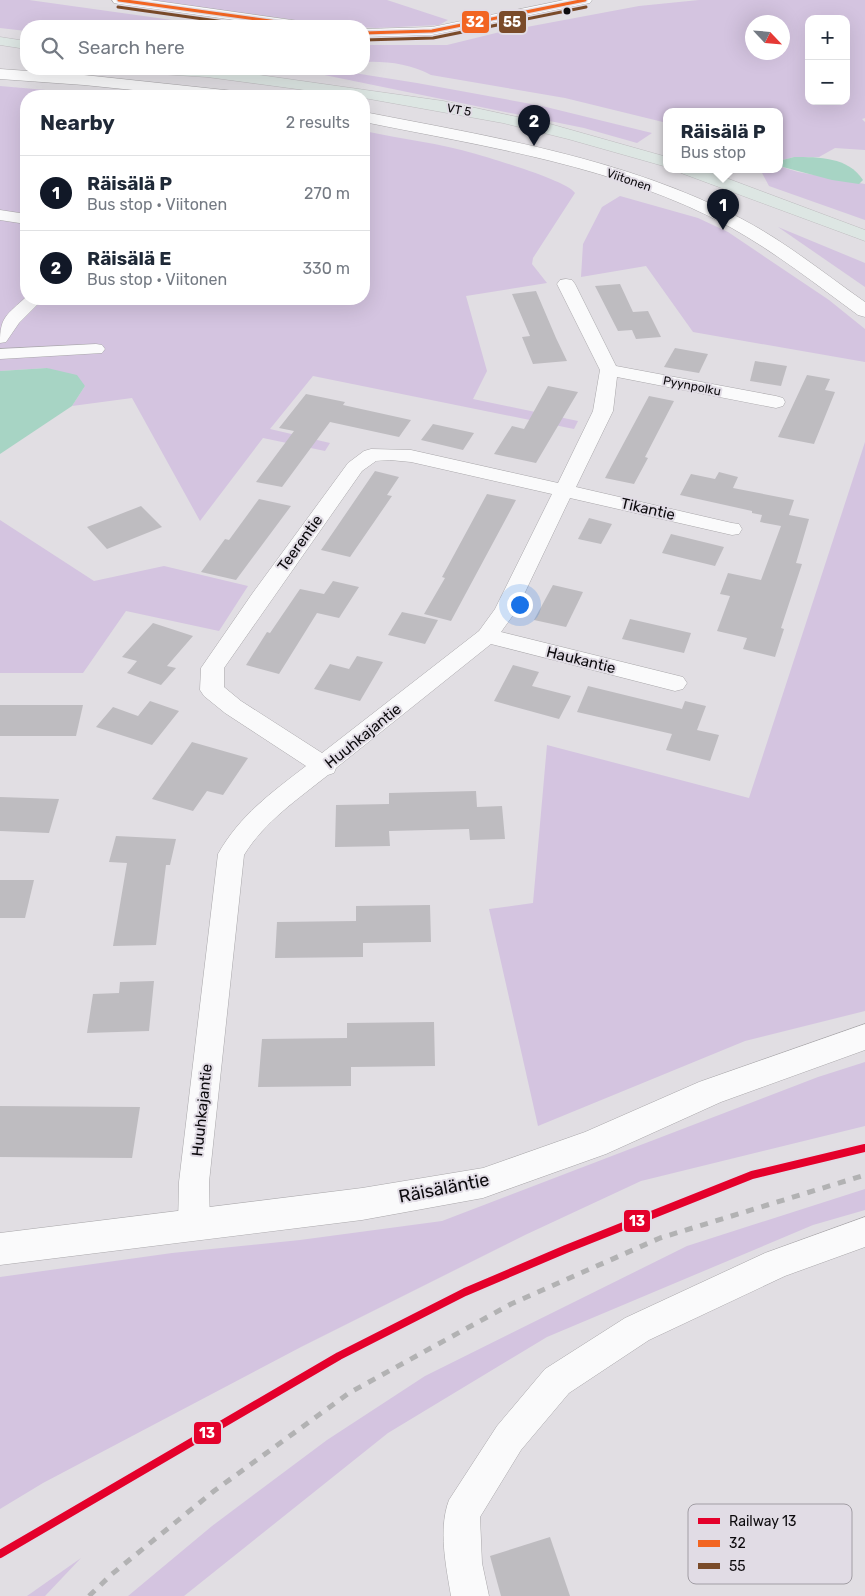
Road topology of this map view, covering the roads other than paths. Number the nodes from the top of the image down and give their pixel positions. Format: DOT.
graph roads {
  1 [pos="119,0"];
  2 [pos="585,0"];
  3 [pos="263,20"];
  4 [pos="370,33"];
  5 [pos="0,41"];
  6 [pos="20,44"];
  7 [pos="0,52"];
  8 [pos="20,54"];
  9 [pos="0,74"];
  10 [pos="218,75"];
  11 [pos="227,75"];
  12 [pos="247,78"];
  13 [pos="178,90"];
  14 [pos="333,90"];
  15 [pos="370,95"];
  16 [pos="370,118"];
  17 [pos="663,161"];
  18 [pos="698,173"];
  19 [pos="0,215"];
  20 [pos="20,219"];
  21 [pos="865,236"];
  22 [pos="566,284"];
  23 [pos="27,305"];
  24 [pos="865,312"];
  25 [pos="0,338"];
  26 [pos="96,349"];
  27 [pos="0,354"];
  28 [pos="608,370"];
  29 [pos="776,402"];
  30 [pos="564,490"];
  31 [pos="732,529"];
  32 [pos="487,636"];
  33 [pos="675,683"];
  34 [pos="325,767"];
  35 [pos="865,1037"];
  36 [pos="194,1225"];
  37 [pos="865,1232"];
  38 [pos="0,1249"];
  39 [pos="470,1596"];
  1 -- 3 [label="street"];
  2 -- 4 [label="street"];
  5 -- 6 [label="highway"];
  7 -- 8 [label="highway"];
  9 -- 13 [label="street"];
  10 -- 12 [label="highway, VT 5"];
  11 -- 12 [label="highway, VT 5"];
  12 -- 14 [label="highway, VT 5"];
  15 -- 17 [label="highway, VT 5"];
  16 -- 24 [label="street, Viitonen"];
  18 -- 21 [label="highway"];
  19 -- 20 [label="street"];
  22 -- 28 [label="street"];
  23 -- 25 [label="street"];
  26 -- 27 [label="street"];
  28 -- 29 [label="street, Pyynpolku"];
  28 -- 30 [label="street, Huuhkajantie"];
  30 -- 31 [label="street, Tikantie"];
  30 -- 32 [label="street, Huuhkajantie"];
  30 -- 34 [label="street, Teerentie"];
  32 -- 33 [label="street, Haukantie"];
  32 -- 34 [label="street, Huuhkajantie"];
  34 -- 36 [label="street, Huuhkajantie"];
  35 -- 36 [label="street, Räisäläntie"];
  36 -- 38 [label="street, Räisäläntie"];
  37 -- 39 [label="street"];
}
